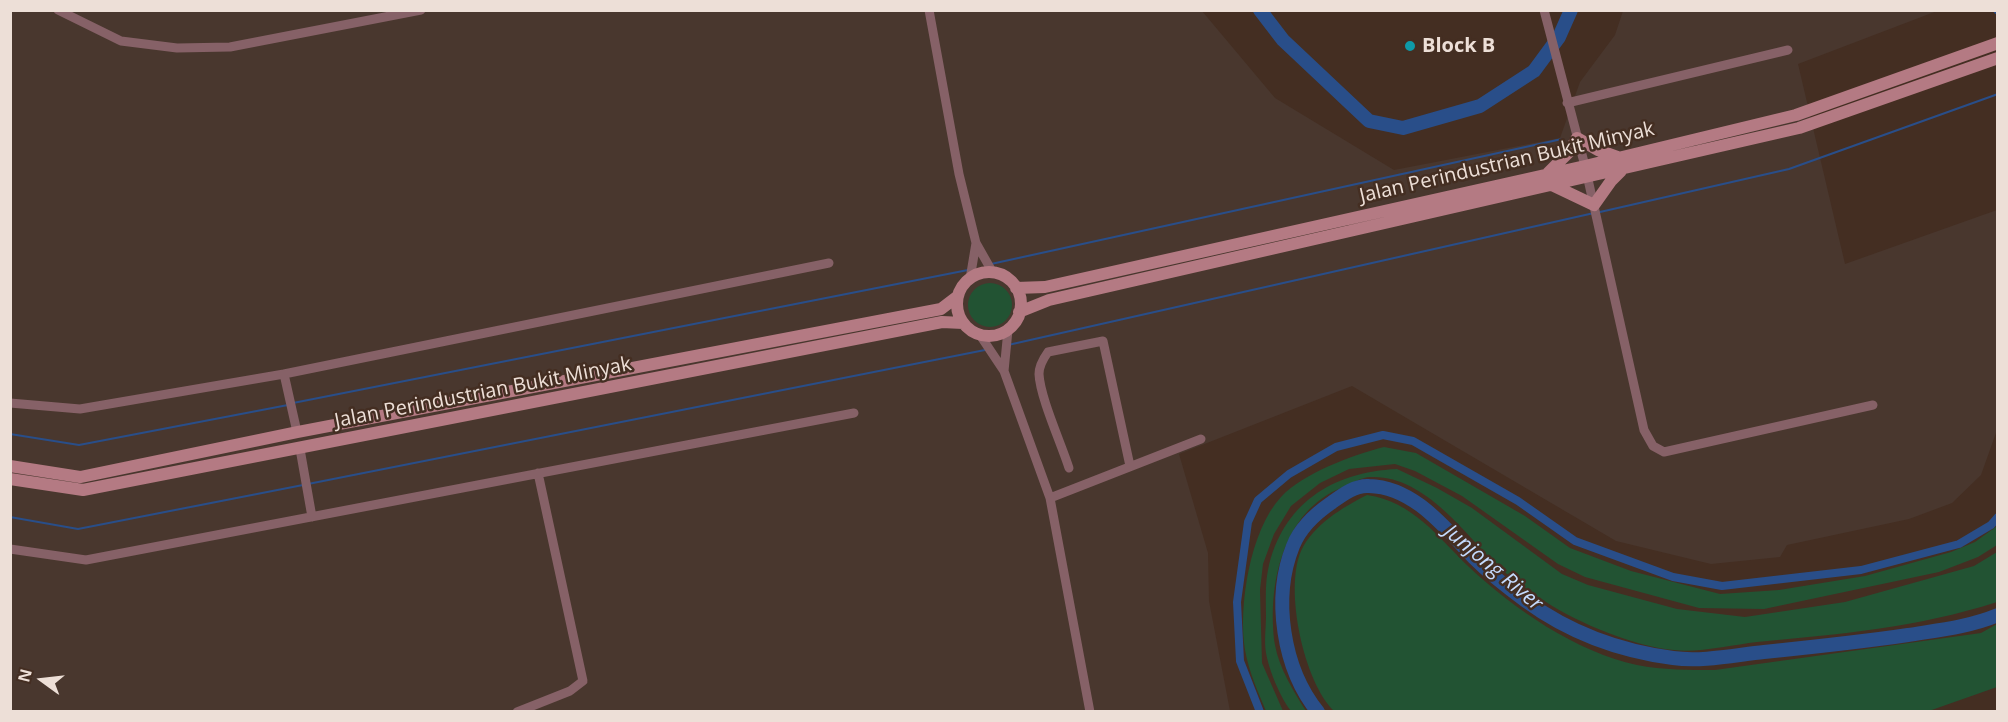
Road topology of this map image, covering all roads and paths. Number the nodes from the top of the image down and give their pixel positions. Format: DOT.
graph roads {
  1 [pos="58,10"];
  2 [pos="421,10"];
  3 [pos="929,10"];
  4 [pos="1544,10"];
  5 [pos="1995,44"];
  6 [pos="1788,50"];
  7 [pos="1998,58"];
  8 [pos="1567,103"];
  9 [pos="1577,138"];
  10 [pos="1621,164"];
  11 [pos="1586,172"];
  12 [pos="1550,180"];
  13 [pos="1594,210"];
  14 [pos="976,243"];
  15 [pos="829,263"];
  16 [pos="992,270"];
  17 [pos="971,271"];
  18 [pos="1016,288"];
  19 [pos="958,296"];
  20 [pos="1019,312"];
  21 [pos="963,323"];
  22 [pos="1007,335"];
  23 [pos="982,339"];
  24 [pos="1004,371"];
  25 [pos="286,379"];
  26 [pos="10,403"];
  27 [pos="1873,405"];
  28 [pos="854,412"];
  29 [pos="296,428"];
  30 [pos="1201,438"];
  31 [pos="301,453"];
  32 [pos="10,466"];
  33 [pos="1131,466"];
  34 [pos="1069,468"];
  35 [pos="538,473"];
  36 [pos="10,479"];
  37 [pos="1050,498"];
  38 [pos="312,513"];
  39 [pos="10,549"];
  40 [pos="517,711"];
  41 [pos="1090,711"];
  1 -- 2 [label="street"];
  3 -- 14 [label="street"];
  4 -- 8 [label="street"];
  5 -- 10 [label="main road, Jalan Perindustrian Bukit Minyak"];
  6 -- 8 [label="street"];
  7 -- 10 [label="main road, Jalan Perindustrian Bukit Minyak"];
  8 -- 9 [label="street"];
  9 -- 10 [label="main road"];
  9 -- 11 [label="street"];
  9 -- 12 [label="main road"];
  10 -- 11 [label="main road, Jalan Perindustrian Bukit Minyak"];
  10 -- 13 [label="main road"];
  11 -- 12 [label="main road, Jalan Perindustrian Bukit Minyak"];
  11 -- 13 [label="street"];
  12 -- 13 [label="main road"];
  12 -- 18 [label="main road, Jalan Perindustrian Bukit Minyak"];
  12 -- 20 [label="main road, Jalan Perindustrian Bukit Minyak"];
  13 -- 27 [label="street"];
  14 -- 16 [label="street"];
  14 -- 17 [label="street"];
  15 -- 25 [label="street"];
  16 -- 17 [label="main road"];
  16 -- 18 [label="main road"];
  17 -- 19 [label="main road"];
  18 -- 20 [label="main road"];
  19 -- 21 [label="main road"];
  19 -- 29 [label="main road, Jalan Perindustrian Bukit Minyak"];
  20 -- 22 [label="main road"];
  21 -- 23 [label="main road"];
  21 -- 31 [label="main road, Jalan Perindustrian Bukit Minyak"];
  22 -- 23 [label="main road"];
  22 -- 24 [label="street"];
  23 -- 24 [label="street"];
  24 -- 37 [label="street"];
  25 -- 26 [label="street"];
  25 -- 29 [label="street"];
  28 -- 35 [label="street"];
  29 -- 32 [label="main road, Jalan Perindustrian Bukit Minyak"];
  30 -- 33 [label="street"];
  31 -- 36 [label="main road, Jalan Perindustrian Bukit Minyak"];
  31 -- 38 [label="street"];
  33 -- 34 [label="street"];
  33 -- 37 [label="street"];
  35 -- 38 [label="street"];
  35 -- 40 [label="street"];
  37 -- 41 [label="street"];
  38 -- 39 [label="street"];
}
